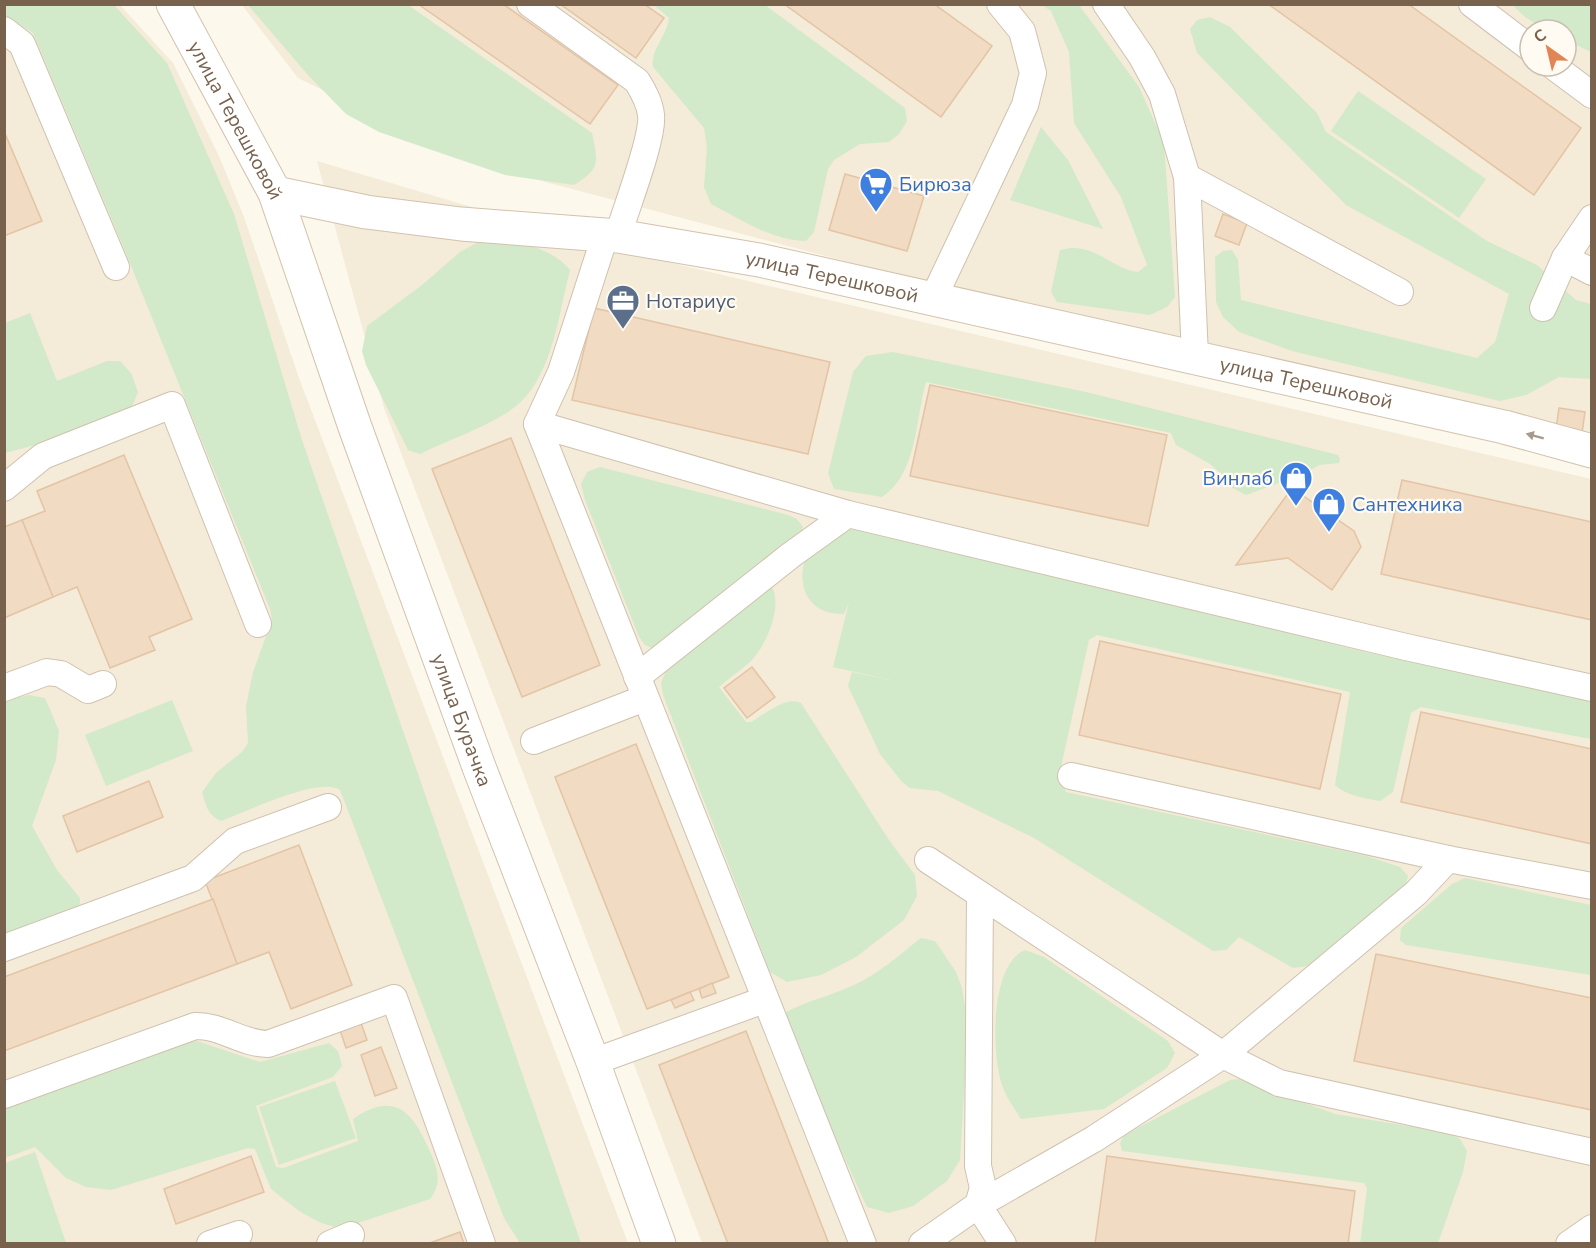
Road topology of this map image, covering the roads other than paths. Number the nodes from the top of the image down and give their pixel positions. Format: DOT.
graph roads {
  1 [pos="173,4"];
  2 [pos="530,4"];
  3 [pos="1000,4"];
  4 [pos="1106,4"];
  5 [pos="1472,4"];
  6 [pos="4,30"];
  7 [pos="1518,39"];
  8 [pos="1569,78"];
  9 [pos="1592,95"];
  10 [pos="1187,177"];
  11 [pos="275,193"];
  12 [pos="1592,218"];
  13 [pos="611,236"];
  14 [pos="1565,258"];
  15 [pos="116,267"];
  16 [pos="1592,272"];
  17 [pos="1400,292"];
  18 [pos="933,299"];
  19 [pos="1543,308"];
  20 [pos="1195,356"];
  21 [pos="537,424"];
  22 [pos="1592,452"];
  23 [pos="4,488"];
  24 [pos="848,514"];
  25 [pos="258,624"];
  26 [pos="103,684"];
  27 [pos="4,688"];
  28 [pos="641,688"];
  29 [pos="1592,688"];
  30 [pos="534,741"];
  31 [pos="1071,776"];
  32 [pos="328,807"];
  33 [pos="1448,859"];
  34 [pos="928,860"];
  35 [pos="1592,886"];
  36 [pos="980,895"];
  37 [pos="4,948"];
  38 [pos="764,1000"];
  39 [pos="1223,1055"];
  40 [pos="593,1062"];
  41 [pos="4,1095"];
  42 [pos="1592,1152"];
  43 [pos="978,1205"];
  44 [pos="1592,1228"];
  45 [pos="239,1234"];
  46 [pos="210,1244"];
  47 [pos="482,1244"];
  48 [pos="659,1244"];
  49 [pos="863,1244"];
  50 [pos="922,1244"];
  51 [pos="1003,1244"];
  52 [pos="1569,1244"];
  1 -- 11 [label="main road, улица Терешковой"];
  2 -- 13 [label="lane"];
  3 -- 18 [label="lane"];
  4 -- 10 [label="lane"];
  5 -- 7 [label="lane"];
  6 -- 15 [label="lane"];
  8 -- 9 [label="lane"];
  10 -- 17 [label="lane"];
  10 -- 20 [label="lane"];
  11 -- 13 [label="main road, улица Терешковой"];
  11 -- 40 [label="main road, улица Бурачка"];
  12 -- 14 [label="lane"];
  13 -- 18 [label="main road, улица Терешковой"];
  13 -- 21 [label="lane"];
  14 -- 16 [label="lane"];
  14 -- 19 [label="lane"];
  18 -- 20 [label="main road, улица Терешковой"];
  22 -- 20 [label="main road, улица Терешковой, one-way"];
  21 -- 24 [label="lane"];
  21 -- 28 [label="lane"];
  23 -- 25 [label="lane"];
  24 -- 28 [label="lane"];
  24 -- 29 [label="lane"];
  26 -- 27 [label="lane"];
  28 -- 30 [label="lane"];
  28 -- 38 [label="lane"];
  31 -- 33 [label="lane"];
  32 -- 37 [label="lane"];
  33 -- 35 [label="lane"];
  33 -- 39 [label="lane"];
  34 -- 36 [label="lane"];
  36 -- 39 [label="lane"];
  36 -- 43 [label="lane"];
  38 -- 40 [label="lane"];
  38 -- 49 [label="lane"];
  39 -- 42 [label="lane"];
  39 -- 43 [label="lane"];
  40 -- 48 [label="main road, улица Бурачка"];
  41 -- 47 [label="lane"];
  43 -- 50 [label="lane"];
  43 -- 51 [label="lane"];
  44 -- 52 [label="lane"];
  45 -- 46 [label="lane"];
}
